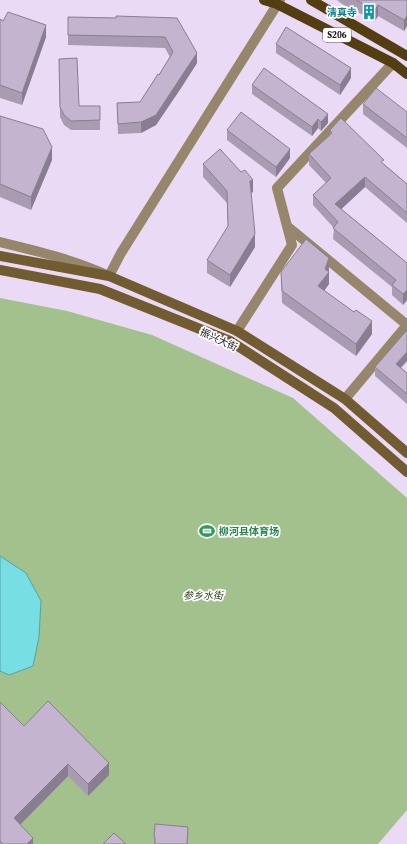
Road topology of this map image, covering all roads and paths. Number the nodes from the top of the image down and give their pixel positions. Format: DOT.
graph roads {
  1 [pos="264,0"];
  2 [pos="311,0"];
  3 [pos="278,2"];
  4 [pos="407,56"];
  5 [pos="393,63"];
  6 [pos="407,74"];
  7 [pos="287,226"];
  8 [pos="0,242"];
  9 [pos="0,256"];
  10 [pos="0,270"];
  11 [pos="109,276"];
  12 [pos="407,325"];
  13 [pos="237,331"];
  14 [pos="345,399"];
  15 [pos="407,453"];
  16 [pos="407,472"];
  1 -- 3 [label="main road, S206"];
  2 -- 4 [label="main road, S206"];
  3 -- 5 [label="main road, S206"];
  3 -- 11 [label="street"];
  5 -- 6 [label="main road, S206"];
  5 -- 7 [label="street"];
  7 -- 12 [label="street"];
  7 -- 13 [label="street"];
  8 -- 11 [label="street"];
  9 -- 11 [label="street, 振兴大街"];
  10 -- 16 [label="street, 振兴大街"];
  11 -- 13 [label="street, 振兴大街"];
  12 -- 14 [label="street"];
  13 -- 14 [label="street, 振兴大街"];
  14 -- 15 [label="street, 振兴大街"];
}
